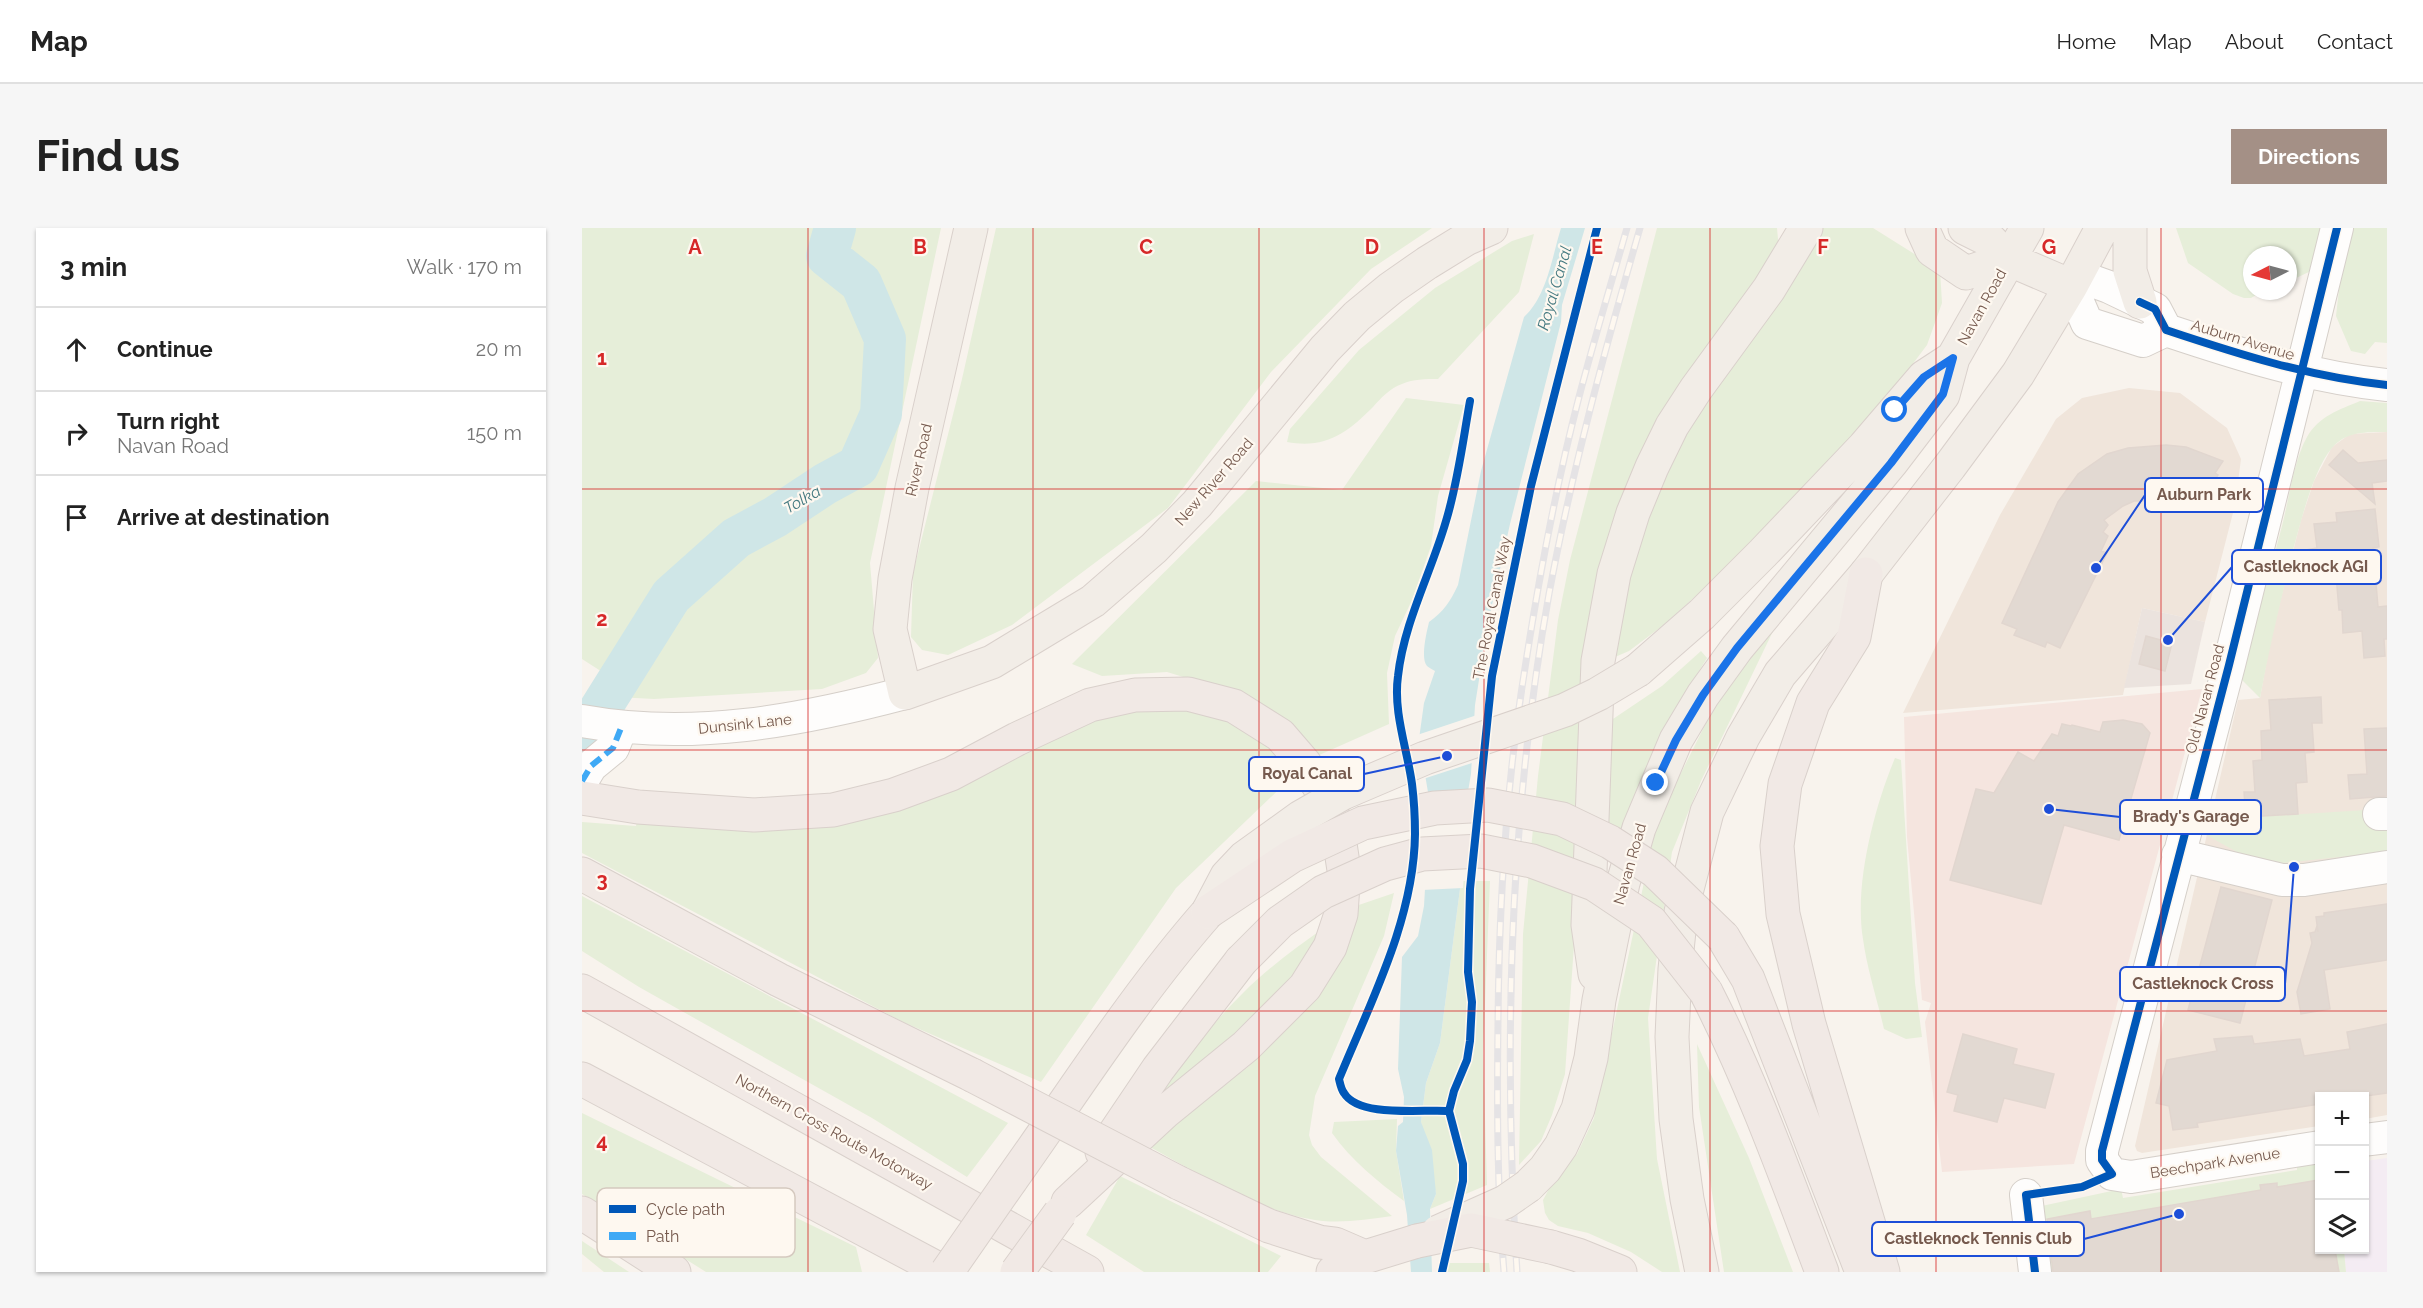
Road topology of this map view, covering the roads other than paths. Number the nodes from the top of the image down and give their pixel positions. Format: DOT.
graph roads {
  1 [pos="971,228"];
  2 [pos="1491,228"];
  3 [pos="1923,228"];
  4 [pos="1965,228"];
  5 [pos="2027,228"];
  6 [pos="2102,228"];
  7 [pos="2130,228"];
  8 [pos="2337,228"];
  9 [pos="1797,234"];
  10 [pos="2008,259"];
  11 [pos="2071,286"];
  12 [pos="2140,302"];
  13 [pos="2166,330"];
  14 [pos="1953,358"];
  15 [pos="2301,371"];
  16 [pos="2387,385"];
  17 [pos="1866,574"];
  18 [pos="905,693"];
  19 [pos="603,725"];
  20 [pos="582,781"];
  21 [pos="582,798"];
  22 [pos="2178,855"];
  23 [pos="2387,867"];
  24 [pos="595,881"];
  25 [pos="1208,912"];
  26 [pos="582,991"];
  27 [pos="1599,1000"];
  28 [pos="582,1080"];
  29 [pos="2387,1137"];
  30 [pos="2369,1139"];
  31 [pos="2315,1148"];
  32 [pos="2112,1174"];
  33 [pos="787,1188"];
  34 [pos="795,1192"];
  35 [pos="2026,1195"];
  36 [pos="1064,1208"];
  37 [pos="582,1213"];
  38 [pos="597,1223"];
  39 [pos="1417,1241"];
  40 [pos="1373,1255"];
  41 [pos="651,1257"];
  42 [pos="674,1272"];
  43 [pos="946,1272"];
  44 [pos="1017,1272"];
  45 [pos="1087,1272"];
  46 [pos="1334,1272"];
  47 [pos="1620,1272"];
  48 [pos="1702,1272"];
  49 [pos="1822,1272"];
  50 [pos="1862,1272"];
  51 [pos="1883,1272"];
  52 [pos="2035,1272"];
  1 -- 18 [label="main road, River Road"];
  2 -- 18 [label="main road, New River Road"];
  3 -- 10 [label="main road"];
  4 -- 10 [label="main road"];
  5 -- 10 [label="main road, Navan Road"];
  6 -- 11 [label="main road"];
  7 -- 12 [label="main road"];
  8 -- 15 [label="street, Old Navan Road"];
  9 -- 27 [label="main road"];
  10 -- 11 [label="main road"];
  10 -- 14 [label="main road, Navan Road"];
  11 -- 12 [label="street"];
  11 -- 13 [label="street"];
  11 -- 17 [label="main road"];
  12 -- 13 [label="street"];
  13 -- 15 [label="street, Auburn Avenue"];
  14 -- 25 [label="main road, bridge"];
  14 -- 27 [label="main road, Navan Road"];
  15 -- 16 [label="street, Auburn Avenue"];
  15 -- 22 [label="street, Old Navan Road"];
  17 -- 48 [label="main road"];
  17 -- 51 [label="highway"];
  18 -- 19 [label="street, Dunsink Lane"];
  19 -- 20 [label="street"];
  21 -- 36 [label="highway"];
  22 -- 23 [label="street"];
  22 -- 32 [label="street, Old Navan Road"];
  24 -- 40 [label="highway, bridge"];
  25 -- 43 [label="highway, bridge"];
  25 -- 50 [label="highway, bridge"];
  26 -- 45 [label="highway, Northern Cross Route Motorway"];
  27 -- 39 [label="main road, Navan Road, bridge"];
  28 -- 33 [label="highway"];
  29 -- 30 [label="street"];
  31 -- 32 [label="street, Beechpark Avenue"];
  34 -- 43 [label="highway"];
  35 -- 52 [label="street"];
  36 -- 44 [label="highway, bridge"];
  36 -- 49 [label="highway, bridge"];
  37 -- 38 [label="highway"];
  39 -- 40 [label="highway"];
  39 -- 47 [label="highway, bridge"];
  40 -- 46 [label="highway"];
  41 -- 42 [label="highway"];
}
